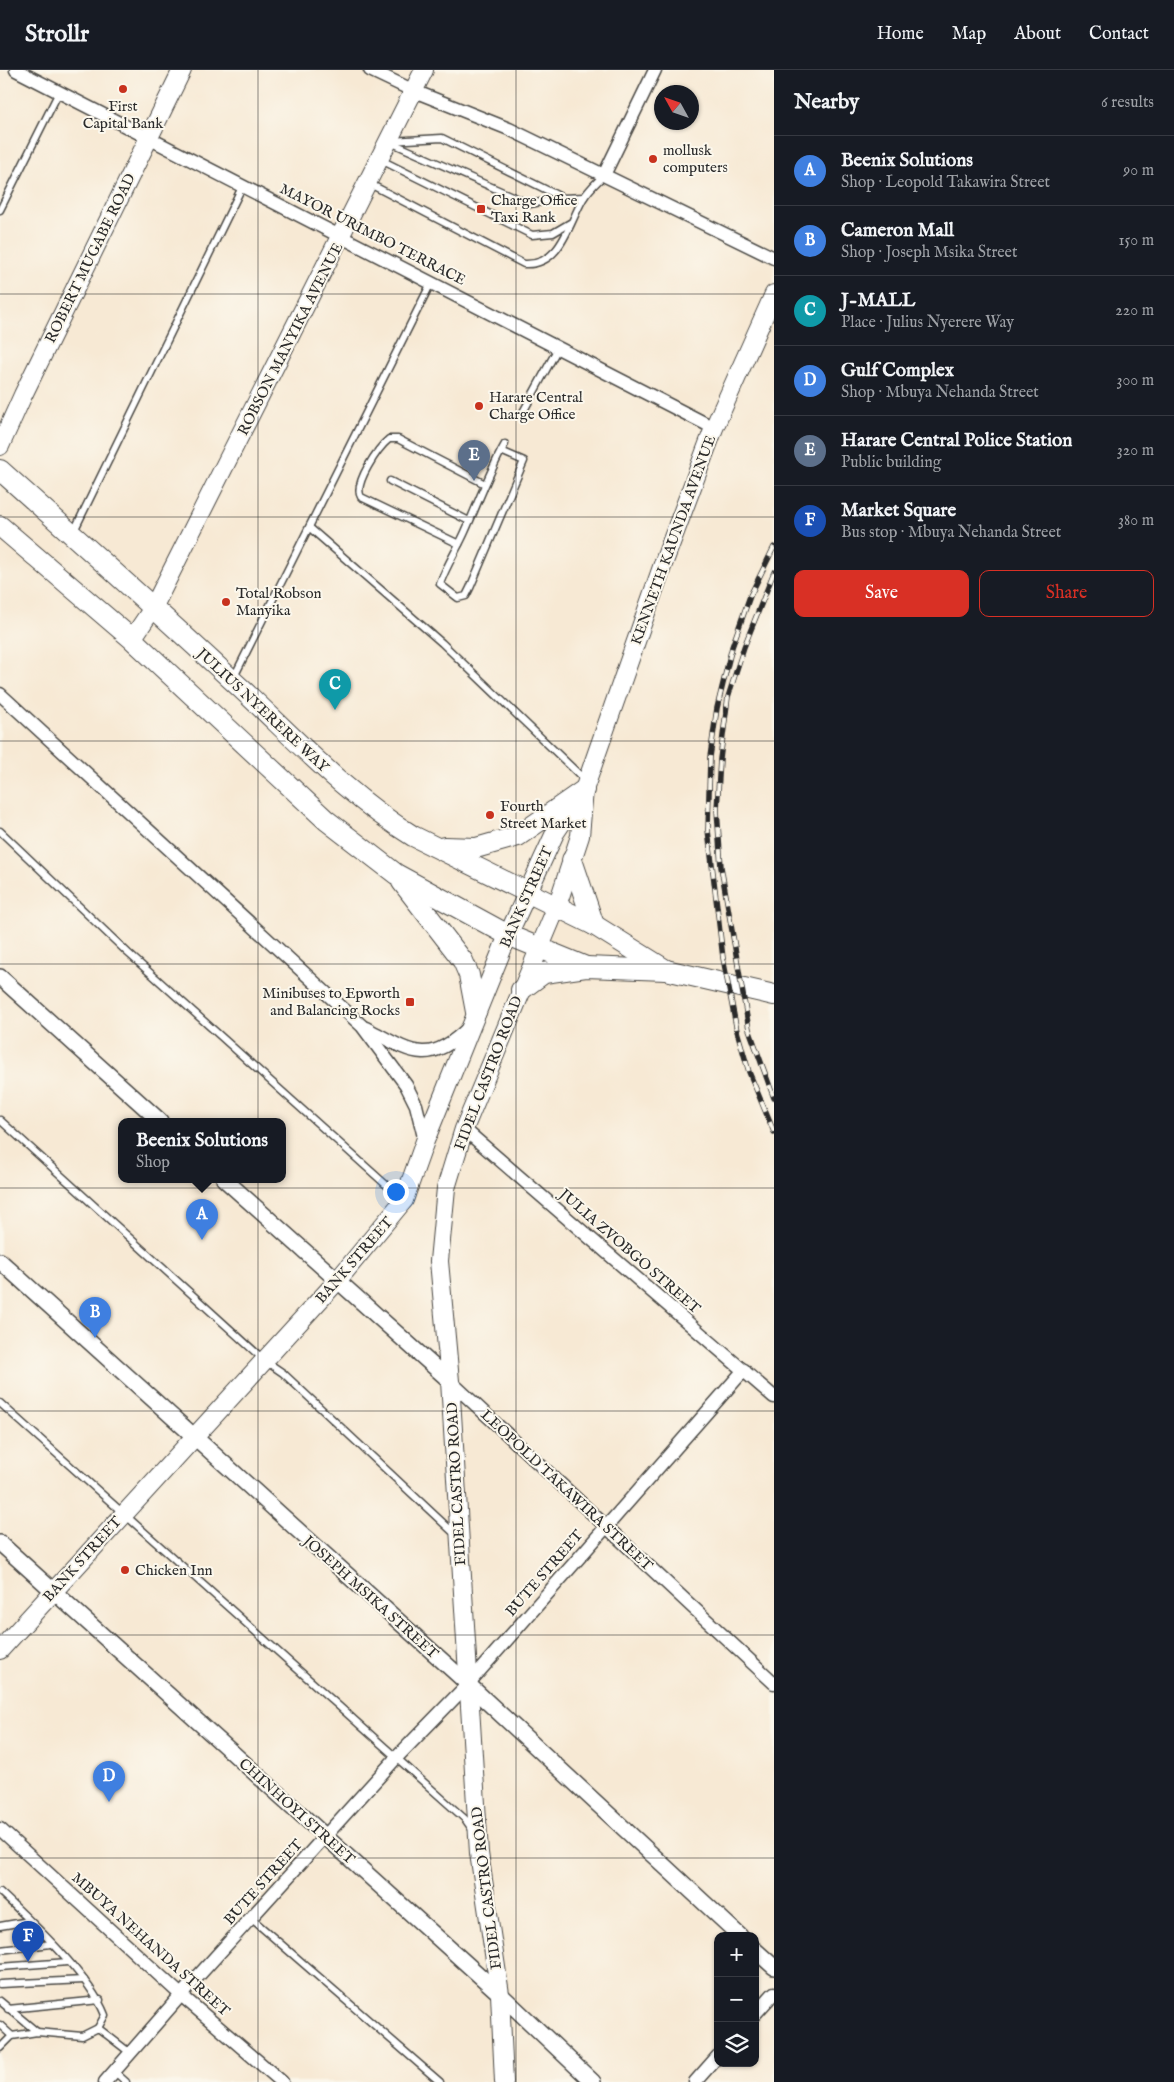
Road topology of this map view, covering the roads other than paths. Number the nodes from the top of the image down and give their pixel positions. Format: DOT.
graph roads {
  1 [pos="16,70"];
  2 [pos="182,70"];
  3 [pos="370,70"];
  4 [pos="424,70"];
  5 [pos="655,70"];
  6 [pos="414,91"];
  7 [pos="59,92"];
  8 [pos="149,137"];
  9 [pos="389,142"];
  10 [pos="380,160"];
  11 [pos="604,174"];
  12 [pos="368,183"];
  13 [pos="242,185"];
  14 [pos="584,197"];
  15 [pos="563,198"];
  16 [pos="0,210"];
  17 [pos="571,223"];
  18 [pos="342,237"];
  19 [pos="774,258"];
  20 [pos="431,283"];
  21 [pos="774,294"];
  22 [pos="558,348"];
  23 [pos="522,414"];
  24 [pos="714,428"];
  25 [pos="505,444"];
  26 [pos="0,446"];
  27 [pos="500,451"];
  28 [pos="0,470"];
  29 [pos="390,482"];
  30 [pos="485,484"];
  31 [pos="470,521"];
  32 [pos="0,526"];
  33 [pos="310,528"];
  34 [pos="72,535"];
  35 [pos="459,544"];
  36 [pos="153,608"];
  37 [pos="132,639"];
  38 [pos="232,680"];
  39 [pos="0,694"];
  40 [pos="585,786"];
  41 [pos="0,831"];
  42 [pos="440,847"];
  43 [pos="572,860"];
  44 [pos="396,874"];
  45 [pos="528,893"];
  46 [pos="557,906"];
  47 [pos="594,925"];
  48 [pos="508,935"];
  49 [pos="538,948"];
  50 [pos="586,967"];
  51 [pos="666,970"];
  52 [pos="0,978"];
  53 [pos="521,990"];
  54 [pos="774,995"];
  55 [pos="473,1019"];
  56 [pos="362,1026"];
  57 [pos="157,1118"];
  58 [pos="0,1120"];
  59 [pos="464,1129"];
  60 [pos="425,1141"];
  61 [pos="228,1183"];
  62 [pos="404,1200"];
  63 [pos="0,1261"];
  64 [pos="337,1280"];
  65 [pos="264,1360"];
  66 [pos="744,1370"];
  67 [pos="450,1381"];
  68 [pos="774,1397"];
  69 [pos="0,1403"];
  70 [pos="193,1438"];
  71 [pos="122,1515"];
  72 [pos="606,1527"];
  73 [pos="459,1538"];
  74 [pos="0,1543"];
  75 [pos="53,1590"];
  76 [pos="0,1650"];
  77 [pos="774,1683"];
  78 [pos="468,1684"];
  79 [pos="396,1758"];
  80 [pos="0,1829"];
  81 [pos="326,1837"];
  82 [pos="478,1837"];
  83 [pos="0,1892"];
  84 [pos="10,1901"];
  85 [pos="0,1902"];
  86 [pos="252,1919"];
  87 [pos="29,1921"];
  88 [pos="0,1926"];
  89 [pos="736,1932"];
  90 [pos="51,1944"];
  91 [pos="0,1950"];
  92 [pos="759,1954"];
  93 [pos="68,1962"];
  94 [pos="774,1967"];
  95 [pos="0,1968"];
  96 [pos="84,1980"];
  97 [pos="0,1984"];
  98 [pos="774,1993"];
  99 [pos="500,1994"];
  100 [pos="181,1995"];
  101 [pos="100,2000"];
  102 [pos="0,2001"];
  103 [pos="8,2009"];
  104 [pos="759,2010"];
  105 [pos="0,2025"];
  106 [pos="98,2028"];
  107 [pos="37,2032"];
  108 [pos="12,2036"];
  109 [pos="0,2048"];
  110 [pos="130,2052"];
  111 [pos="714,2061"];
  112 [pos="115,2072"];
  113 [pos="105,2082"];
  114 [pos="126,2082"];
  115 [pos="282,2082"];
  116 [pos="440,2082"];
  117 [pos="504,2082"];
  118 [pos="592,2082"];
  119 [pos="695,2082"];
  1 -- 7 [label="street, MAYOR URIMBO TERRACE"];
  2 -- 8 [label="main road, ROBERT MUGABE ROAD"];
  3 -- 6 [label="street"];
  4 -- 6 [label="main road, ROBSON MANYIKA AVENUE"];
  5 -- 11 [label="street"];
  6 -- 9 [label="main road, ROBSON MANYIKA AVENUE"];
  6 -- 11 [label="street"];
  7 -- 8 [label="street, MAYOR URIMBO TERRACE"];
  7 -- 16 [label="lane"];
  8 -- 13 [label="street, MAYOR URIMBO TERRACE"];
  8 -- 26 [label="main road, ROBERT MUGABE ROAD"];
  9 -- 10 [label="main road, ROBSON MANYIKA AVENUE"];
  9 -- 15 [label="lane"];
  9 -- 15 [label="lane"];
  10 -- 12 [label="main road, ROBSON MANYIKA AVENUE"];
  10 -- 17 [label="lane"];
  11 -- 14 [label="lane"];
  11 -- 19 [label="street"];
  12 -- 17 [label="lane"];
  12 -- 18 [label="main road, ROBSON MANYIKA AVENUE"];
  13 -- 18 [label="street, MAYOR URIMBO TERRACE"];
  13 -- 34 [label="lane"];
  14 -- 15 [label="lane"];
  14 -- 17 [label="lane"];
  18 -- 20 [label="street, MAYOR URIMBO TERRACE"];
  18 -- 36 [label="main road, ROBSON MANYIKA AVENUE"];
  20 -- 22 [label="street, MAYOR URIMBO TERRACE"];
  20 -- 33 [label="lane"];
  21 -- 24 [label="main road, KENNETH KAUNDA AVENUE"];
  22 -- 23 [label="lane"];
  22 -- 24 [label="street, MAYOR URIMBO TERRACE"];
  24 -- 40 [label="main road, KENNETH KAUNDA AVENUE"];
  25 -- 27 [label="lane"];
  27 -- 30 [label="lane"];
  27 -- 35 [label="lane"];
  28 -- 34 [label="main road, JULIUS NYERERE WAY"];
  29 -- 31 [label="lane"];
  30 -- 31 [label="lane"];
  30 -- 35 [label="lane"];
  31 -- 35 [label="lane"];
  32 -- 37 [label="main road"];
  33 -- 38 [label="lane"];
  33 -- 40 [label="lane"];
  34 -- 36 [label="main road, JULIUS NYERERE WAY"];
  36 -- 37 [label="main road, ROBSON MANYIKA AVENUE"];
  36 -- 38 [label="main road, JULIUS NYERERE WAY"];
  37 -- 44 [label="main road"];
  38 -- 42 [label="main road, JULIUS NYERERE WAY"];
  39 -- 56 [label="street"];
  40 -- 42 [label="main road"];
  40 -- 43 [label="main road, FIDEL CASTRO ROAD"];
  40 -- 45 [label="main road, BANK STREET"];
  41 -- 62 [label="lane"];
  42 -- 45 [label="main road, JULIUS NYERERE WAY"];
  43 -- 46 [label="main road, FIDEL CASTRO ROAD"];
  43 -- 47 [label="main road"];
  44 -- 48 [label="main road"];
  44 -- 55 [label="main road"];
  45 -- 46 [label="main road, JULIUS NYERERE WAY"];
  45 -- 48 [label="main road, BANK STREET"];
  46 -- 47 [label="main road, JULIUS NYERERE WAY"];
  46 -- 49 [label="main road, FIDEL CASTRO ROAD"];
  47 -- 51 [label="main road, JULIUS NYERERE WAY"];
  48 -- 49 [label="main road"];
  48 -- 55 [label="main road, BANK STREET"];
  49 -- 50 [label="main road"];
  49 -- 53 [label="main road, FIDEL CASTRO ROAD"];
  50 -- 51 [label="main road"];
  50 -- 53 [label="main road"];
  51 -- 54 [label="main road"];
  52 -- 57 [label="street"];
  53 -- 59 [label="main road, FIDEL CASTRO ROAD"];
  55 -- 56 [label="street"];
  55 -- 60 [label="main road, BANK STREET"];
  56 -- 60 [label="street"];
  58 -- 65 [label="lane"];
  59 -- 66 [label="street, JULIA ZVOBGO STREET"];
  59 -- 67 [label="main road, FIDEL CASTRO ROAD"];
  60 -- 62 [label="main road, BANK STREET"];
  61 -- 64 [label="street, LEOPOLD TAKAWIRA STREET"];
  62 -- 64 [label="main road, BANK STREET"];
  63 -- 70 [label="street, JOSEPH MSIKA STREET"];
  64 -- 65 [label="main road, BANK STREET"];
  64 -- 67 [label="street, LEOPOLD TAKAWIRA STREET"];
  65 -- 70 [label="main road, BANK STREET"];
  65 -- 73 [label="lane"];
  66 -- 68 [label="street, JULIA ZVOBGO STREET"];
  66 -- 72 [label="street, BUTE STREET"];
  67 -- 72 [label="street, LEOPOLD TAKAWIRA STREET"];
  67 -- 73 [label="main road, FIDEL CASTRO ROAD"];
  69 -- 71 [label="lane"];
  70 -- 71 [label="main road, BANK STREET"];
  70 -- 78 [label="street, JOSEPH MSIKA STREET"];
  71 -- 75 [label="main road, BANK STREET"];
  71 -- 79 [label="lane"];
  72 -- 77 [label="street, LEOPOLD TAKAWIRA STREET"];
  72 -- 78 [label="street, BUTE STREET"];
  73 -- 78 [label="main road, FIDEL CASTRO ROAD"];
  74 -- 75 [label="street, CHINHOYI STREET"];
  75 -- 76 [label="main road, BANK STREET"];
  75 -- 81 [label="street, CHINHOYI STREET"];
  78 -- 79 [label="street, BUTE STREET"];
  78 -- 82 [label="main road, FIDEL CASTRO ROAD"];
  78 -- 89 [label="street, JOSEPH MSIKA STREET"];
  79 -- 81 [label="street, BUTE STREET"];
  79 -- 82 [label="lane"];
  80 -- 100 [label="street, MBUYA NEHANDA STREET"];
  81 -- 86 [label="street, BUTE STREET"];
  81 -- 99 [label="street, CHINHOYI STREET"];
  82 -- 99 [label="main road, FIDEL CASTRO ROAD"];
  83 -- 84 [label="lane"];
  84 -- 85 [label="lane"];
  84 -- 87 [label="lane"];
  86 -- 100 [label="street, BUTE STREET"];
  86 -- 116 [label="lane"];
  87 -- 88 [label="lane"];
  87 -- 90 [label="lane"];
  90 -- 91 [label="lane"];
  90 -- 93 [label="lane"];
  92 -- 94 [label="street"];
  93 -- 95 [label="lane"];
  93 -- 96 [label="lane"];
  96 -- 97 [label="lane"];
  96 -- 101 [label="lane"];
  98 -- 104 [label="street"];
  99 -- 117 [label="main road, FIDEL CASTRO ROAD"];
  99 -- 118 [label="street, CHINHOYI STREET"];
  100 -- 110 [label="street, BUTE STREET"];
  100 -- 115 [label="street, MBUYA NEHANDA STREET"];
  101 -- 103 [label="lane"];
  101 -- 106 [label="lane"];
  102 -- 103 [label="lane"];
  103 -- 107 [label="lane"];
  105 -- 108 [label="lane"];
  106 -- 107 [label="lane"];
  106 -- 110 [label="lane"];
  107 -- 108 [label="lane"];
  108 -- 109 [label="lane"];
  110 -- 112 [label="street, BUTE STREET"];
  111 -- 119 [label="street"];
  112 -- 113 [label="street, BUTE STREET"];
  112 -- 114 [label="lane"];
}
